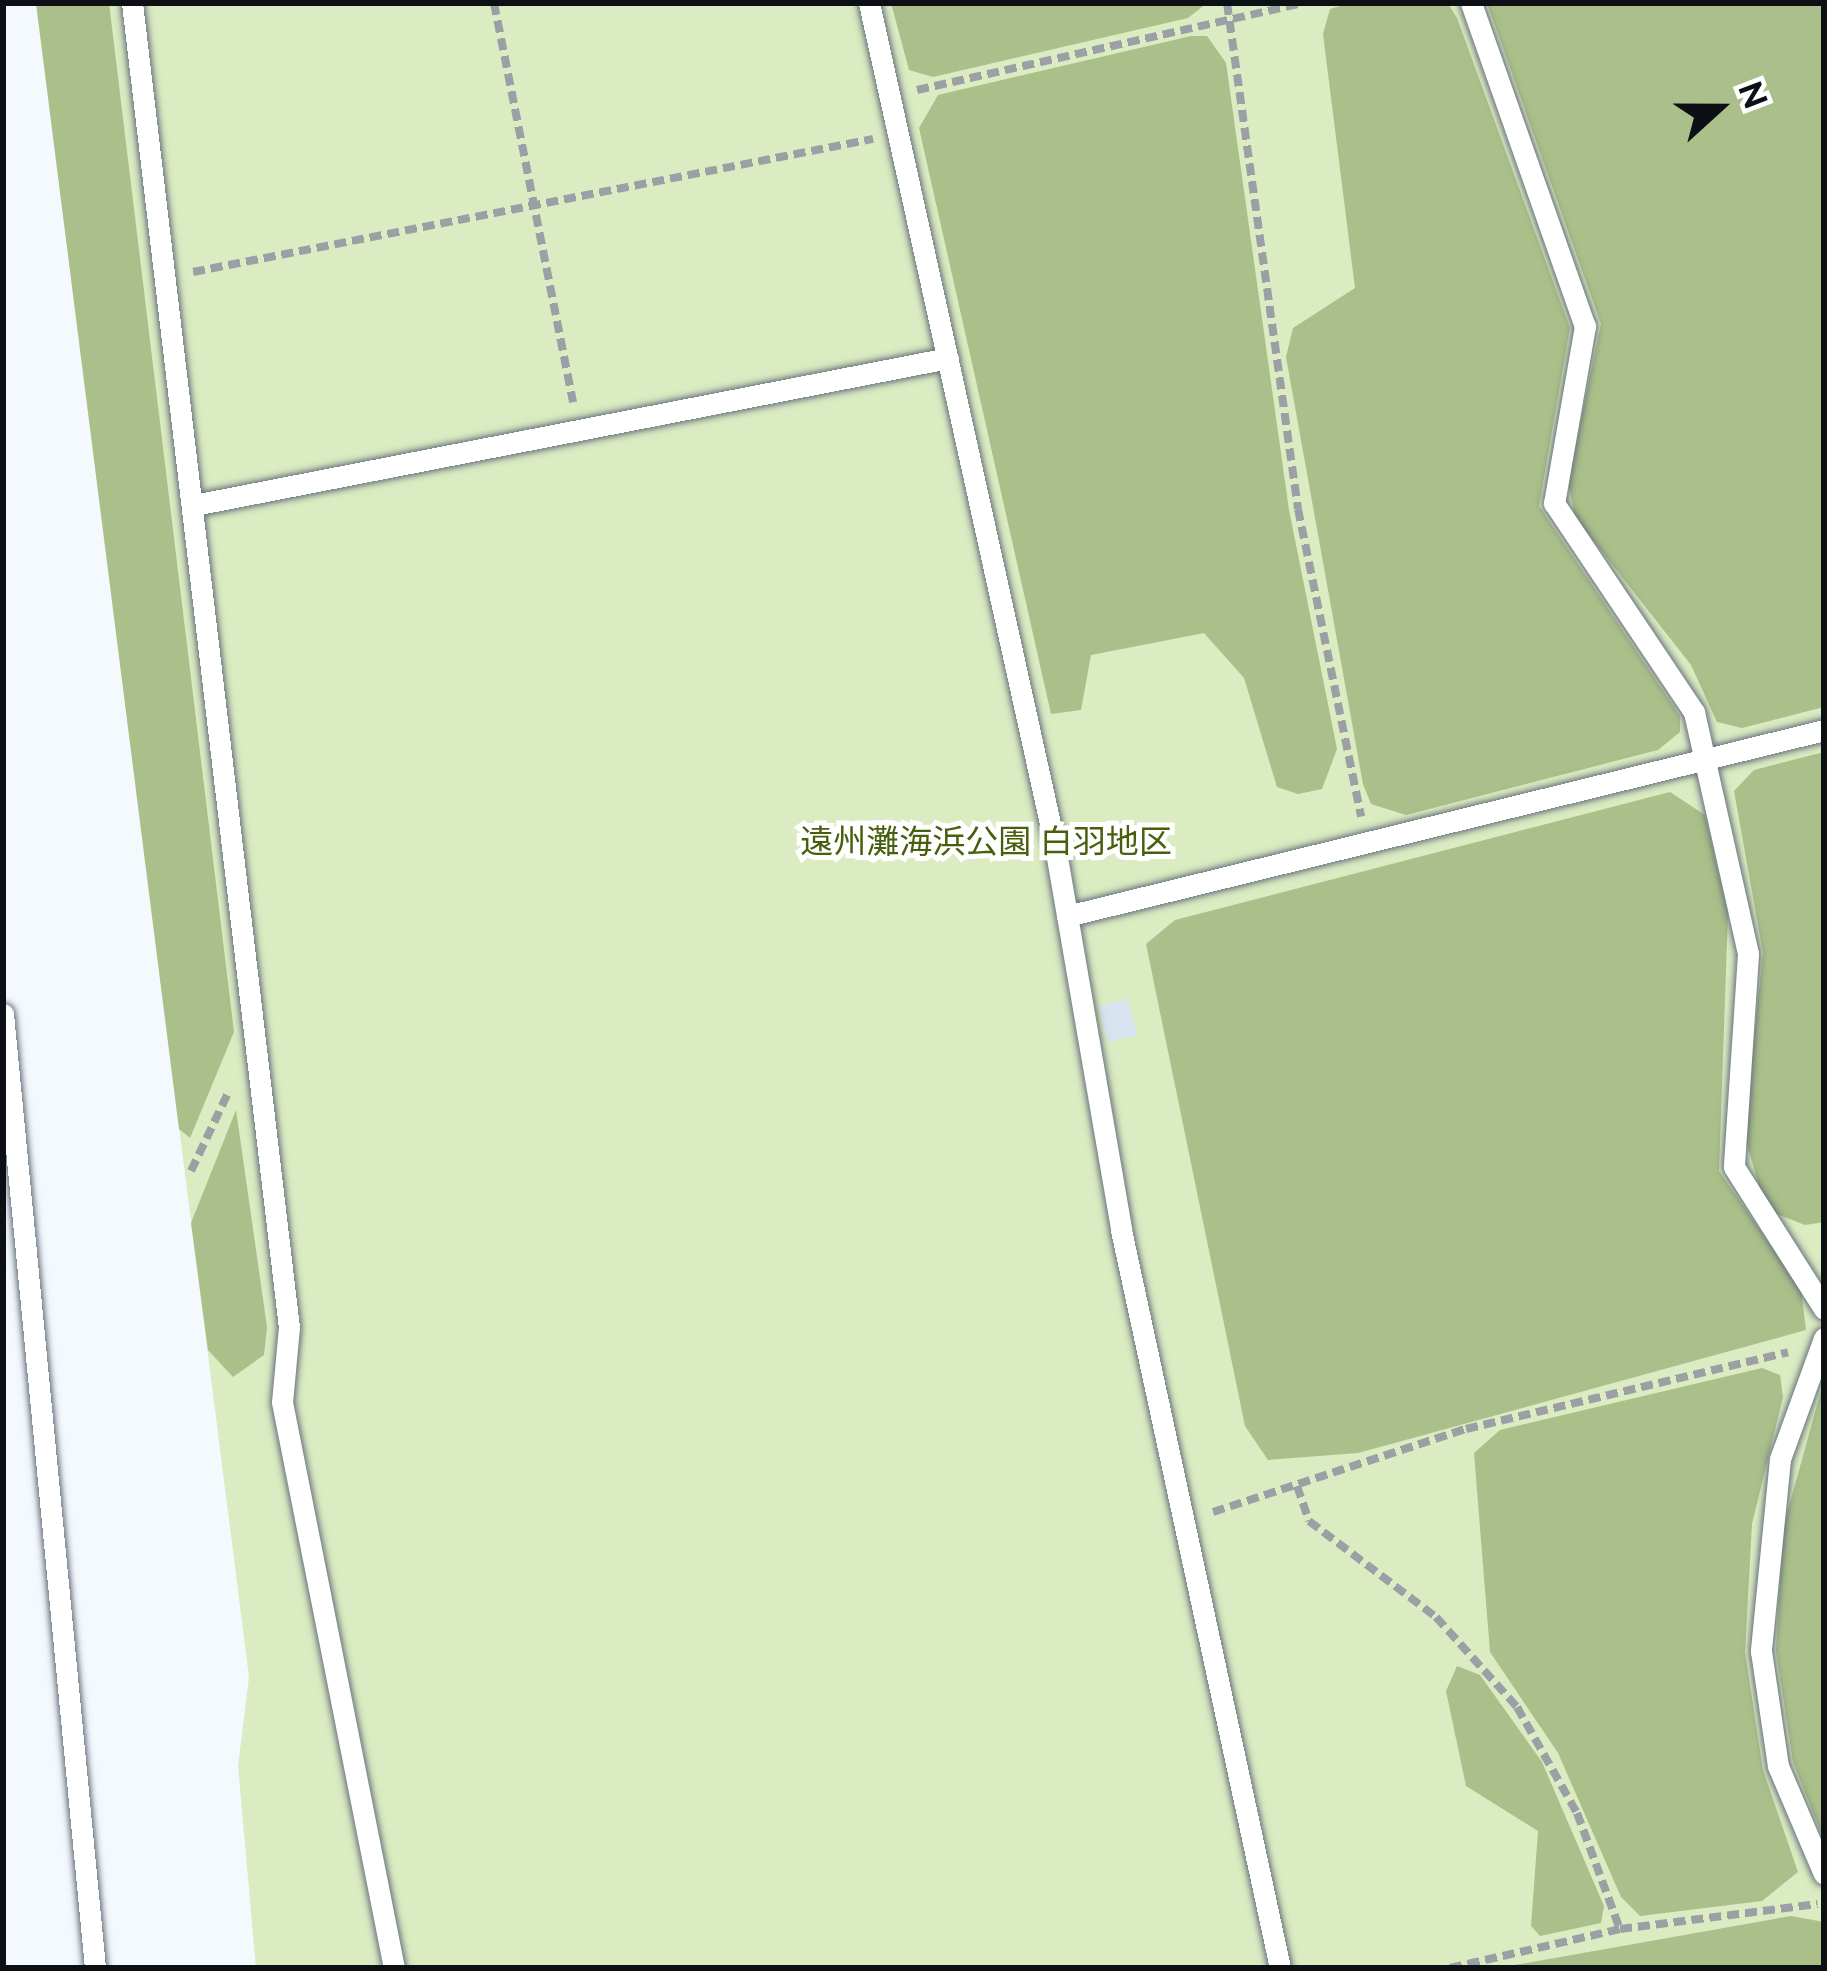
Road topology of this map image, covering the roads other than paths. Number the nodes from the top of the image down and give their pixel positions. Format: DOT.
graph roads {
  1 [pos="132,3"];
  2 [pos="869,3"];
  3 [pos="1471,3"];
  4 [pos="948,358"];
  5 [pos="194,506"];
  6 [pos="1824,730"];
  7 [pos="1707,760"];
  8 [pos="1067,916"];
  9 [pos="3,1014"];
  10 [pos="1824,1310"];
  11 [pos="1823,1341"];
  12 [pos="1824,1874"];
  13 [pos="95,1968"];
  14 [pos="394,1968"];
  15 [pos="1280,1968"];
  1 -- 5 [label="lane"];
  2 -- 4 [label="lane"];
  3 -- 7 [label="lane"];
  4 -- 5 [label="lane"];
  4 -- 8 [label="lane"];
  5 -- 14 [label="lane"];
  6 -- 7 [label="lane"];
  7 -- 8 [label="lane"];
  7 -- 10 [label="lane"];
  8 -- 15 [label="lane"];
  9 -- 13 [label="lane"];
  11 -- 12 [label="lane"];
}
